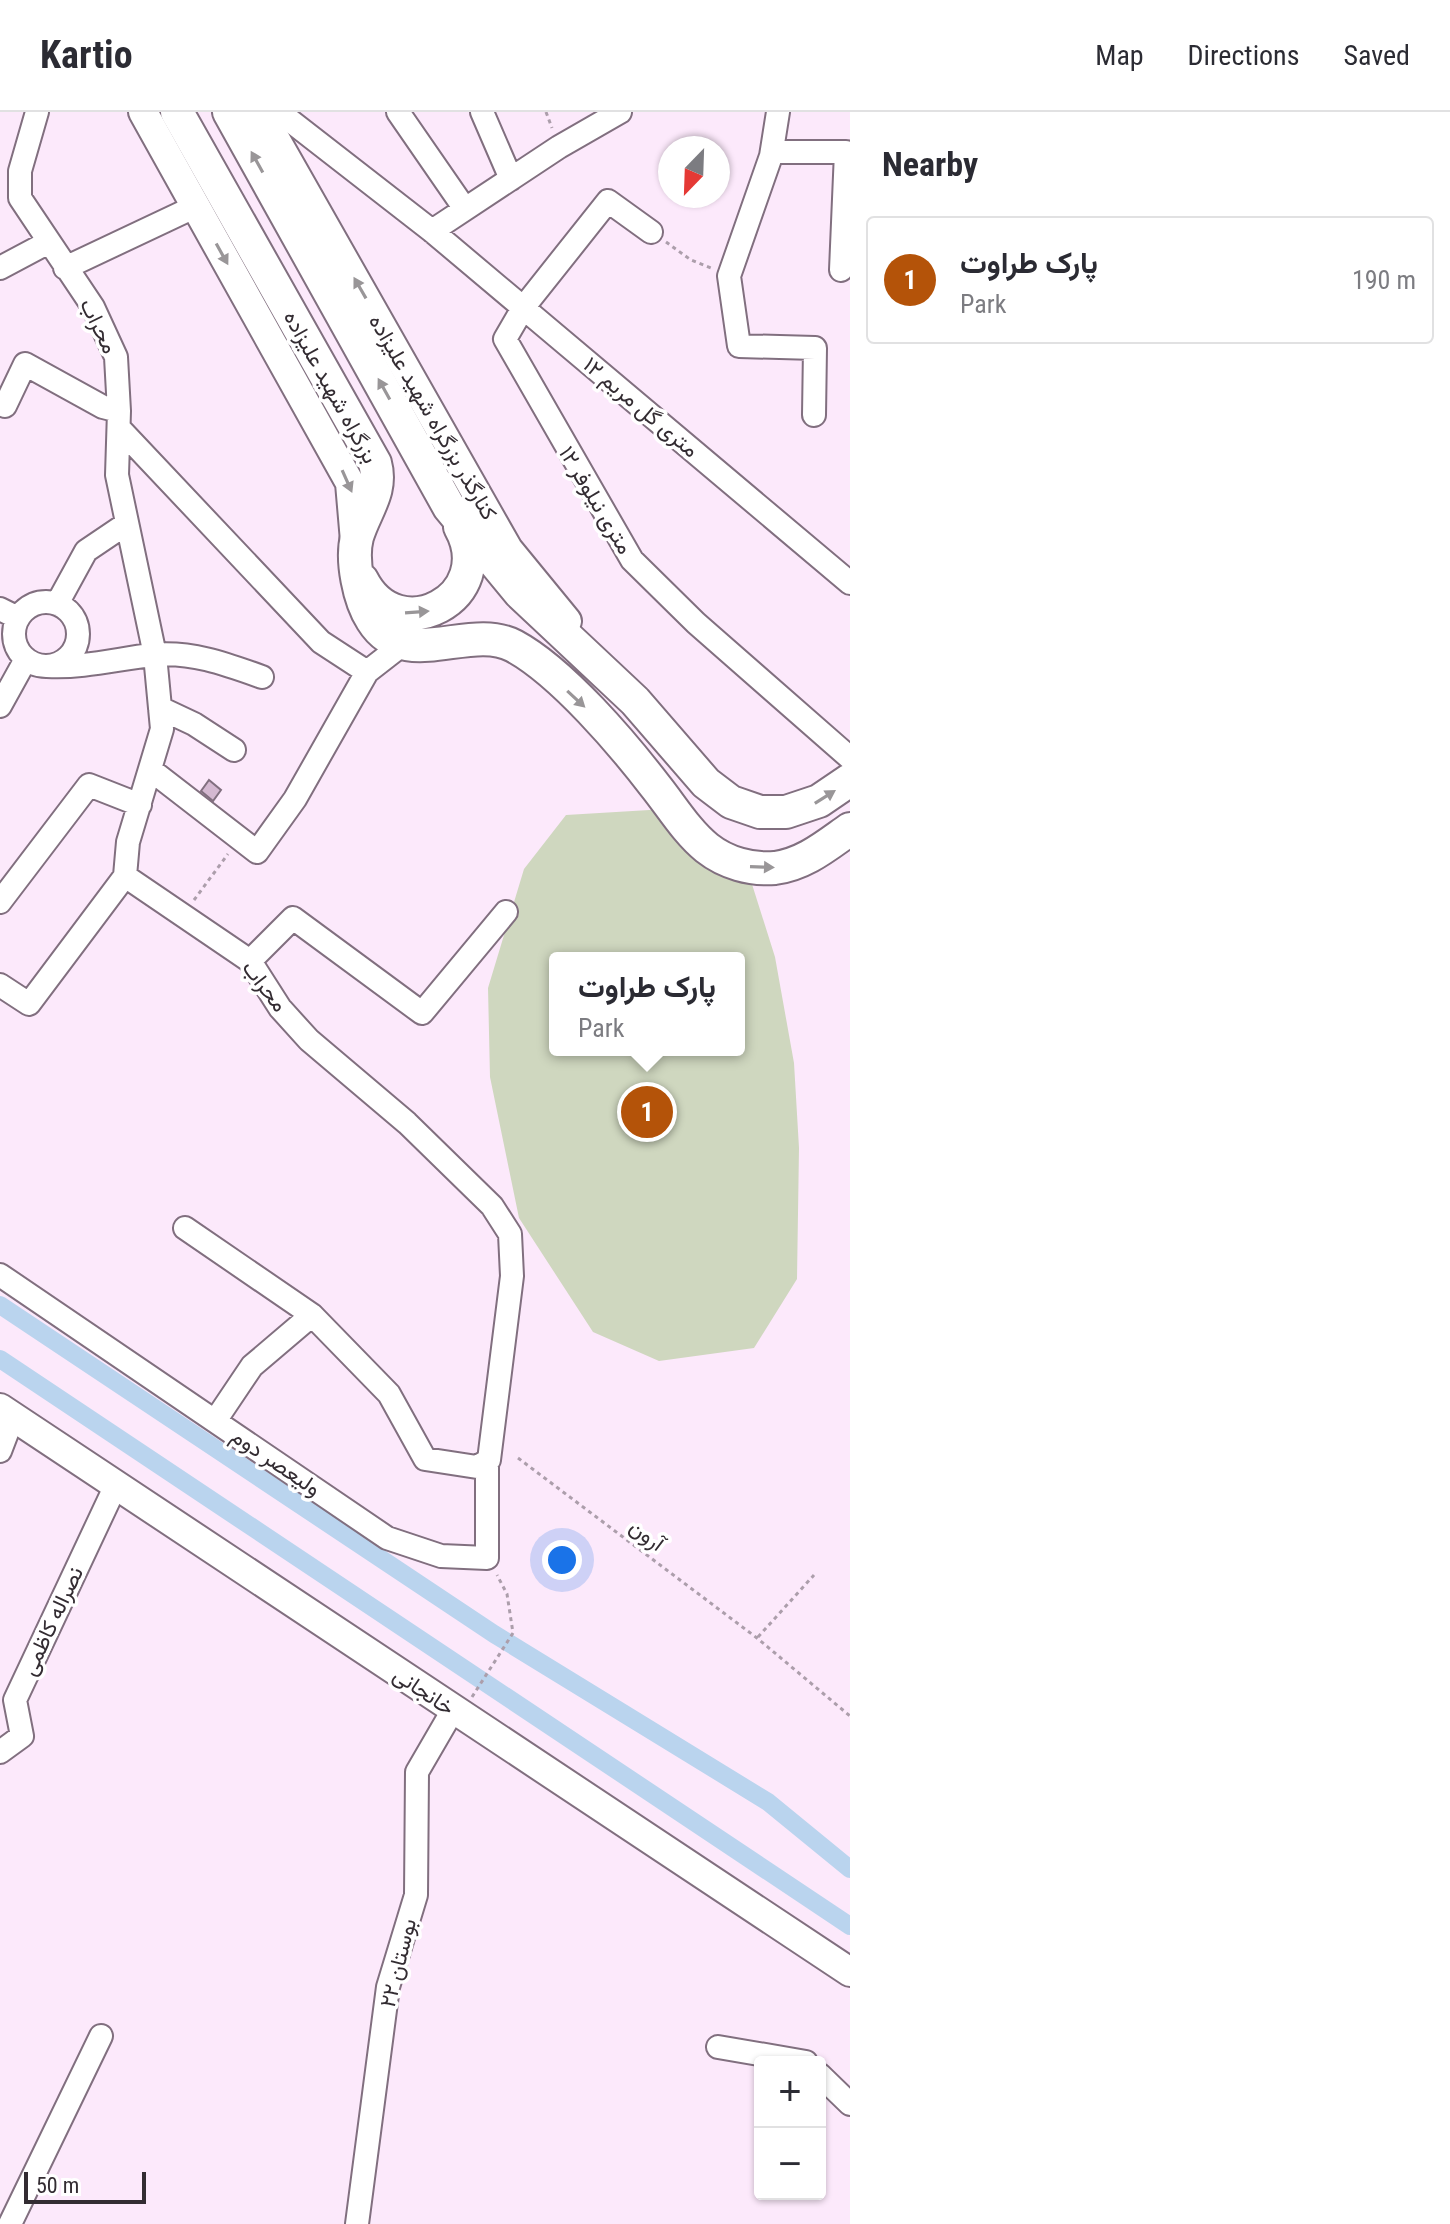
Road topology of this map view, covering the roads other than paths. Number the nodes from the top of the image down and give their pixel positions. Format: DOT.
graph roads {
  1 [pos="37,112"];
  2 [pos="143,112"];
  3 [pos="177,112"];
  4 [pos="229,112"];
  5 [pos="260,112"];
  6 [pos="279,112"];
  7 [pos="398,112"];
  8 [pos="482,112"];
  9 [pos="620,112"];
  10 [pos="778,112"];
  11 [pos="773,152"];
  12 [pos="10,172"];
  13 [pos="511,179"];
  14 [pos="190,209"];
  15 [pos="465,209"];
  16 [pos="432,231"];
  17 [pos="651,232"];
  18 [pos="47,243"];
  19 [pos="0,268"];
  20 [pos="65,268"];
  21 [pos="841,270"];
  22 [pos="523,308"];
  23 [pos="5,406"];
  24 [pos="814,415"];
  25 [pos="119,419"];
  26 [pos="449,507"];
  27 [pos="126,524"];
  28 [pos="357,564"];
  29 [pos="850,583"];
  30 [pos="57,604"];
  31 [pos="9,613"];
  32 [pos="403,644"];
  33 [pos="155,655"];
  34 [pos="36,662"];
  35 [pos="367,672"];
  36 [pos="262,677"];
  37 [pos="635,701"];
  38 [pos="0,706"];
  39 [pos="160,708"];
  40 [pos="234,750"];
  41 [pos="850,758"];
  42 [pos="151,770"];
  43 [pos="850,780"];
  44 [pos="140,805"];
  45 [pos="850,829"];
  46 [pos="125,876"];
  47 [pos="0,902"];
  48 [pos="506,912"];
  49 [pos="250,961"];
  50 [pos="0,985"];
  51 [pos="185,1228"];
  52 [pos="0,1275"];
  53 [pos="312,1315"];
  54 [pos="6,1413"];
  55 [pos="215,1421"];
  56 [pos="0,1451"];
  57 [pos="487,1461"];
  58 [pos="116,1485"];
  59 [pos="461,1706"];
  60 [pos="0,1752"];
  61 [pos="850,1972"];
  62 [pos="101,2036"];
  63 [pos="718,2047"];
  64 [pos="771,2056"];
  65 [pos="826,2081"];
  66 [pos="850,2104"];
  67 [pos="10,2224"];
  68 [pos="357,2224"];
  1 -- 12 [label="street, محراب"];
  2 -- 28 [label="main road, one-way"];
  3 -- 28 [label="highway, بزرگراه شهید علیزاده"];
  26 -- 4 [label="highway, بزرگراه شهید علیزاده, one-way"];
  37 -- 5 [label="main road, کنارگذر بزرگراه شهید علیزاده, one-way"];
  6 -- 16 [label="street, ۱۲ متری گل مریم"];
  7 -- 15 [label="street"];
  8 -- 13 [label="street"];
  9 -- 13 [label="street"];
  10 -- 11 [label="street"];
  11 -- 21 [label="street"];
  11 -- 24 [label="street"];
  12 -- 18 [label="street, محراب"];
  13 -- 15 [label="street"];
  14 -- 20 [label="street"];
  15 -- 16 [label="street"];
  16 -- 22 [label="street, ۱۲ متری گل مریم"];
  17 -- 22 [label="street"];
  18 -- 19 [label="street"];
  18 -- 20 [label="street, محراب"];
  20 -- 25 [label="street, محراب"];
  22 -- 29 [label="street, ۱۲ متری گل مریم"];
  22 -- 41 [label="street, ۱۲ متری نیلوفر"];
  23 -- 25 [label="street"];
  25 -- 27 [label="street, محراب"];
  25 -- 35 [label="street"];
  28 -- 26 [label="highway, one-way"];
  26 -- 37 [label="highway, بزرگراه شهید علیزاده"];
  27 -- 30 [label="street"];
  27 -- 33 [label="street, محراب"];
  28 -- 32 [label="highway, بزرگراه شهید علیزاده"];
  30 -- 31 [label="street"];
  30 -- 34 [label="street"];
  31 -- 34 [label="street"];
  32 -- 35 [label="street"];
  32 -- 45 [label="highway, one-way"];
  33 -- 34 [label="street"];
  33 -- 36 [label="street"];
  33 -- 39 [label="street, محراب"];
  34 -- 38 [label="street"];
  35 -- 42 [label="street"];
  37 -- 43 [label="highway, بزرگراه شهید علیزاده, one-way"];
  39 -- 40 [label="street"];
  39 -- 42 [label="street, محراب"];
  42 -- 44 [label="street, محراب"];
  44 -- 46 [label="street, محراب"];
  44 -- 47 [label="street"];
  46 -- 49 [label="street, محراب"];
  46 -- 50 [label="street"];
  48 -- 49 [label="street"];
  49 -- 57 [label="street, محراب"];
  51 -- 53 [label="street"];
  52 -- 55 [label="street, ولیعصر دوم"];
  53 -- 55 [label="street"];
  53 -- 57 [label="street"];
  54 -- 56 [label="street"];
  54 -- 58 [label="main road, خانجانی"];
  55 -- 57 [label="street, ولیعصر دوم"];
  58 -- 59 [label="main road, خانجانی"];
  58 -- 60 [label="street, نصراله کاظمی"];
  59 -- 61 [label="main road, خانجانی"];
  59 -- 68 [label="street, بوستان ۲۲"];
  62 -- 67 [label="street"];
  63 -- 64 [label="street"];
  65 -- 66 [label="street"];
}
